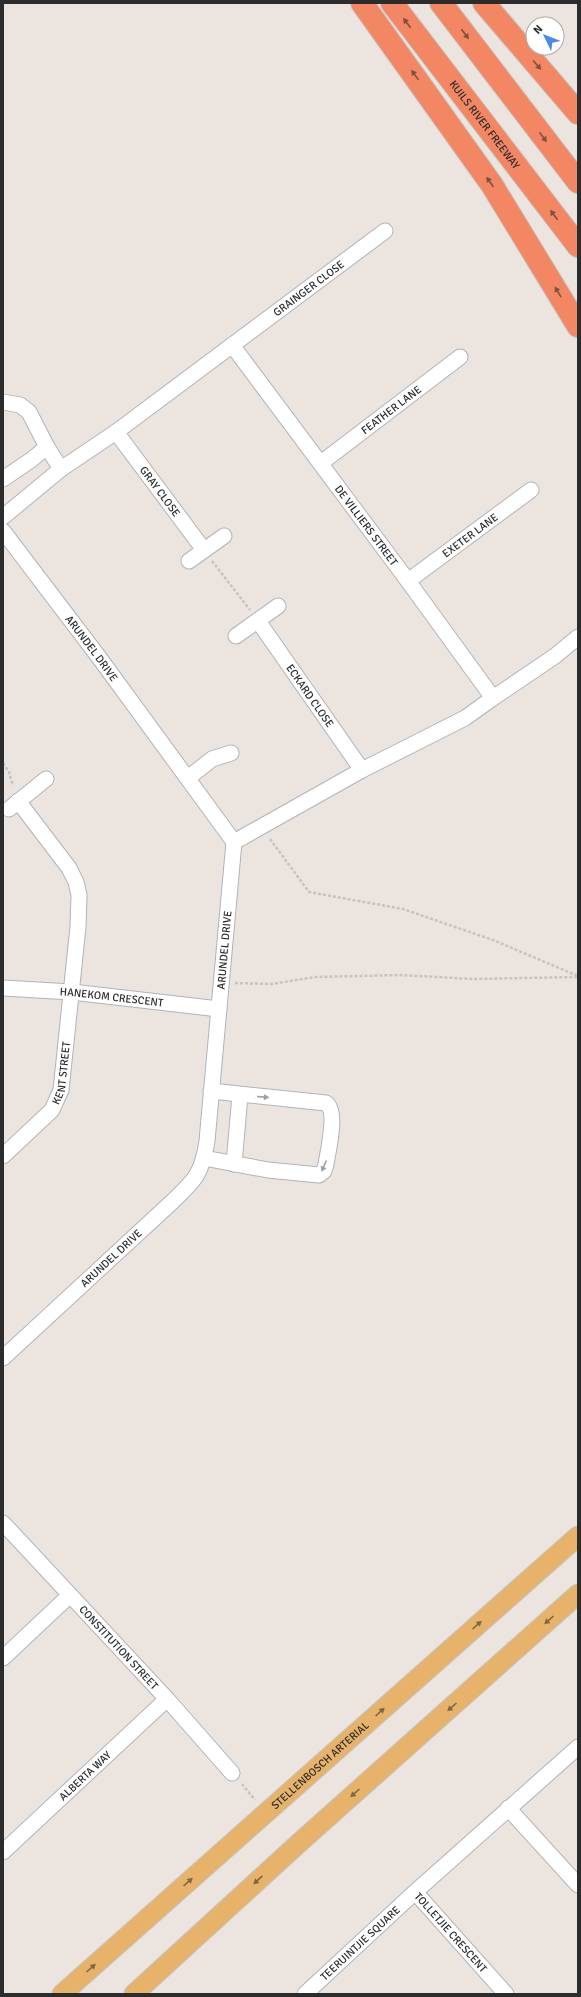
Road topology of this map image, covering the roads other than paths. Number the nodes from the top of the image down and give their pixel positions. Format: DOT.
graph roads {
  1 [pos="362,3"];
  2 [pos="392,3"];
  3 [pos="441,3"];
  4 [pos="484,3"];
  5 [pos="578,113"];
  6 [pos="578,182"];
  7 [pos="385,231"];
  8 [pos="578,246"];
  9 [pos="578,326"];
  10 [pos="232,345"];
  11 [pos="460,357"];
  12 [pos="3,402"];
  13 [pos="116,432"];
  14 [pos="47,447"];
  15 [pos="321,463"];
  16 [pos="61,469"];
  17 [pos="3,479"];
  18 [pos="531,490"];
  19 [pos="3,517"];
  20 [pos="3,531"];
  21 [pos="224,536"];
  22 [pos="204,550"];
  23 [pos="189,561"];
  24 [pos="408,581"];
  25 [pos="278,606"];
  26 [pos="258,621"];
  27 [pos="236,636"];
  28 [pos="578,637"];
  29 [pos="493,698"];
  30 [pos="231,753"];
  31 [pos="362,770"];
  32 [pos="188,778"];
  33 [pos="46,779"];
  34 [pos="234,842"];
  35 [pos="3,988"];
  36 [pos="72,992"];
  37 [pos="219,1009"];
  38 [pos="211,1092"];
  39 [pos="240,1095"];
  40 [pos="3,1156"];
  41 [pos="204,1158"];
  42 [pos="234,1164"];
  43 [pos="3,1358"];
  44 [pos="3,1523"];
  45 [pos="578,1536"];
  46 [pos="578,1594"];
  47 [pos="69,1596"];
  48 [pos="3,1658"];
  49 [pos="167,1699"];
  50 [pos="578,1747"];
  51 [pos="232,1773"];
  52 [pos="508,1808"];
  53 [pos="3,1852"];
  54 [pos="578,1885"];
  55 [pos="415,1892"];
  56 [pos="62,1994"];
  57 [pos="134,1994"];
  58 [pos="305,1994"];
  59 [pos="506,1994"];
  9 -- 1 [label="highway, one-way"];
  8 -- 2 [label="highway, KUILS RIVER FREEWAY, one-way"];
  3 -- 6 [label="highway, one-way"];
  4 -- 5 [label="highway, one-way"];
  7 -- 10 [label="street, GRAINGER CLOSE"];
  10 -- 13 [label="street"];
  10 -- 15 [label="street, DE VILLIERS STREET"];
  11 -- 15 [label="street, FEATHER LANE"];
  12 -- 14 [label="street"];
  13 -- 16 [label="street"];
  13 -- 22 [label="street, GRAY CLOSE"];
  14 -- 16 [label="street"];
  14 -- 17 [label="street"];
  15 -- 24 [label="street, DE VILLIERS STREET"];
  16 -- 19 [label="street"];
  18 -- 24 [label="street, EXETER LANE"];
  20 -- 32 [label="street, ARUNDEL DRIVE"];
  21 -- 22 [label="street"];
  22 -- 23 [label="street"];
  24 -- 29 [label="street, DE VILLIERS STREET"];
  25 -- 26 [label="street"];
  26 -- 27 [label="street"];
  26 -- 31 [label="street, ECKARD CLOSE"];
  28 -- 29 [label="street"];
  29 -- 31 [label="street"];
  30 -- 32 [label="street"];
  31 -- 34 [label="street"];
  32 -- 34 [label="street, ARUNDEL DRIVE"];
  33 -- 36 [label="street, KENT STREET"];
  34 -- 37 [label="street, ARUNDEL DRIVE"];
  35 -- 36 [label="street, HANEKOM CRESCENT"];
  36 -- 37 [label="street, HANEKOM CRESCENT"];
  36 -- 40 [label="street, KENT STREET"];
  37 -- 38 [label="street, ARUNDEL DRIVE"];
  38 -- 39 [label="street"];
  38 -- 41 [label="street, ARUNDEL DRIVE"];
  39 -- 42 [label="street"];
  39 -- 42 [label="street, one-way"];
  41 -- 42 [label="street"];
  41 -- 43 [label="street, ARUNDEL DRIVE"];
  44 -- 47 [label="street, CONSTITUTION STREET"];
  56 -- 45 [label="main road, STELLENBOSCH ARTERIAL, one-way"];
  46 -- 57 [label="main road, one-way"];
  47 -- 48 [label="street"];
  47 -- 49 [label="street, CONSTITUTION STREET"];
  49 -- 51 [label="street, CONSTITUTION STREET"];
  49 -- 53 [label="street, ALBERTA WAY"];
  50 -- 52 [label="street, TOLLETJIE CRESCENT"];
  52 -- 54 [label="street"];
  52 -- 55 [label="street, TOLLETJIE CRESCENT"];
  55 -- 58 [label="street, TEERUINTJIE SQUARE"];
  55 -- 59 [label="street, TOLLETJIE CRESCENT"];
}
